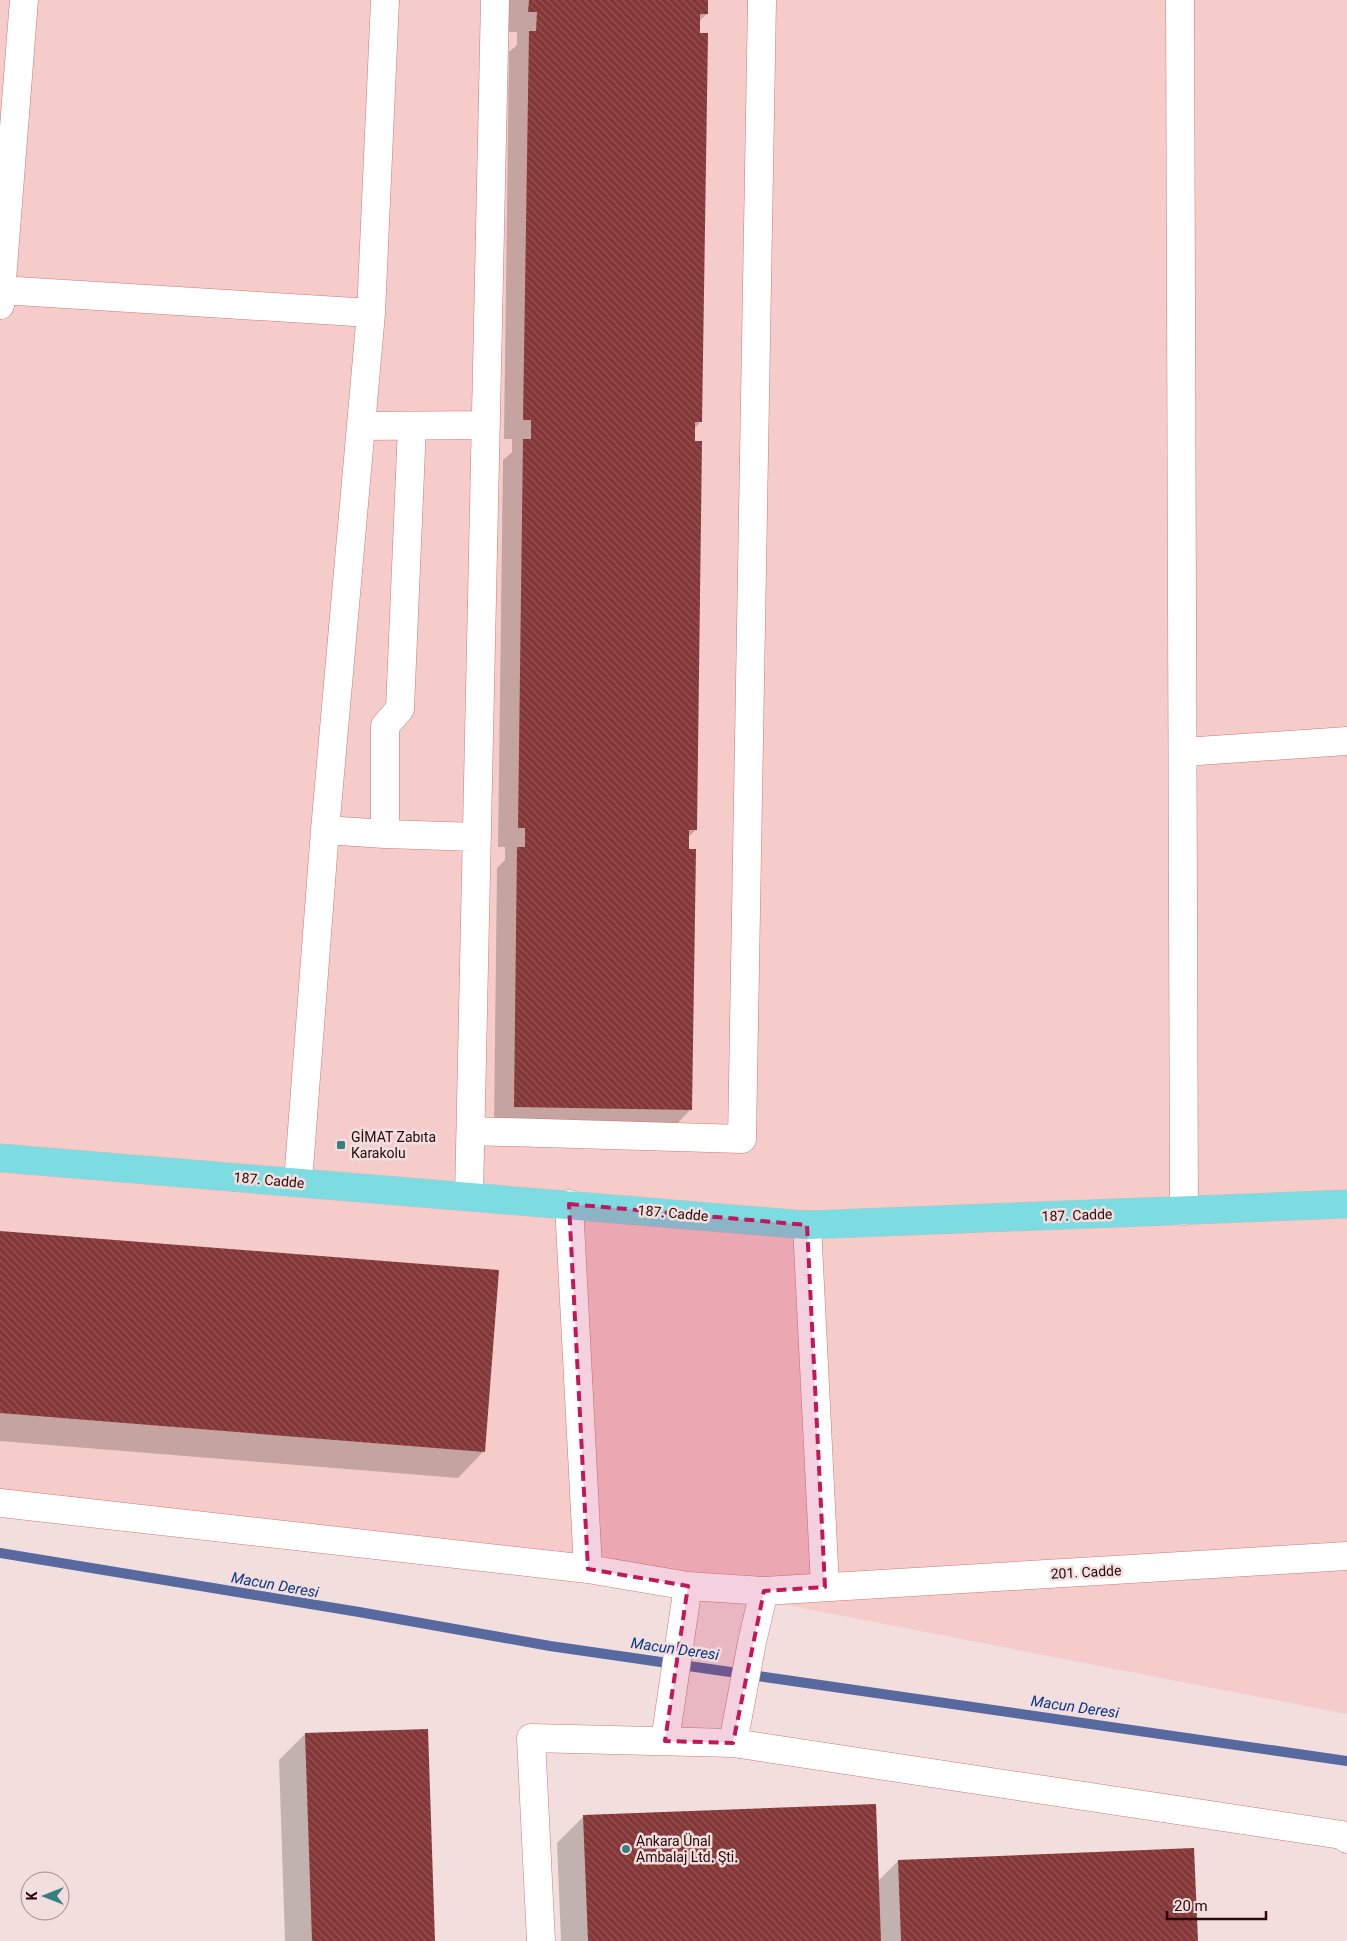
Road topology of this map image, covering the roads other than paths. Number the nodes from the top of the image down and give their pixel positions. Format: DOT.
graph roads {
  1 [pos="24,0"];
  2 [pos="385,0"];
  3 [pos="495,0"];
  4 [pos="762,0"];
  5 [pos="1180,0"];
  6 [pos="0,290"];
  7 [pos="0,305"];
  8 [pos="372,313"];
  9 [pos="486,425"];
  10 [pos="362,426"];
  11 [pos="412,426"];
  12 [pos="1347,741"];
  13 [pos="1183,752"];
  14 [pos="325,830"];
  15 [pos="385,834"];
  16 [pos="477,837"];
  17 [pos="471,1131"];
  18 [pos="0,1158"];
  19 [pos="298,1182"];
  20 [pos="469,1196"];
  21 [pos="569,1204"];
  22 [pos="1347,1204"];
  23 [pos="1184,1211"];
  24 [pos="807,1225"];
  25 [pos="0,1503"];
  26 [pos="1347,1556"];
  27 [pos="588,1569"];
  28 [pos="688,1586"];
  29 [pos="825,1587"];
  30 [pos="764,1591"];
  31 [pos="665,1741"];
  32 [pos="733,1743"];
  33 [pos="1347,1839"];
  34 [pos="541,1941"];
  1 -- 6 [label="street"];
  2 -- 8 [label="street"];
  3 -- 9 [label="street"];
  4 -- 17 [label="street"];
  5 -- 13 [label="street"];
  6 -- 7 [label="street"];
  6 -- 8 [label="street"];
  8 -- 10 [label="street"];
  9 -- 11 [label="street"];
  9 -- 16 [label="street"];
  10 -- 11 [label="street"];
  10 -- 14 [label="street"];
  11 -- 15 [label="street"];
  12 -- 13 [label="street"];
  13 -- 23 [label="street"];
  14 -- 15 [label="street"];
  14 -- 19 [label="street"];
  15 -- 16 [label="street"];
  16 -- 17 [label="street"];
  17 -- 20 [label="street"];
  18 -- 19 [label="main road, 187. Cadde"];
  19 -- 20 [label="main road, 187. Cadde"];
  20 -- 21 [label="main road, 187. Cadde"];
  21 -- 24 [label="main road, 187. Cadde"];
  21 -- 27 [label="street"];
  22 -- 23 [label="main road, 187. Cadde"];
  23 -- 24 [label="main road, 187. Cadde"];
  24 -- 29 [label="street"];
  25 -- 27 [label="street, 201. Cadde"];
  26 -- 29 [label="street, 201. Cadde"];
  27 -- 28 [label="street, 201. Cadde"];
  28 -- 30 [label="street, 201. Cadde"];
  28 -- 31 [label="street"];
  29 -- 30 [label="street, 201. Cadde"];
  30 -- 32 [label="street"];
  31 -- 32 [label="street"];
  31 -- 34 [label="street"];
  32 -- 33 [label="street"];
}
